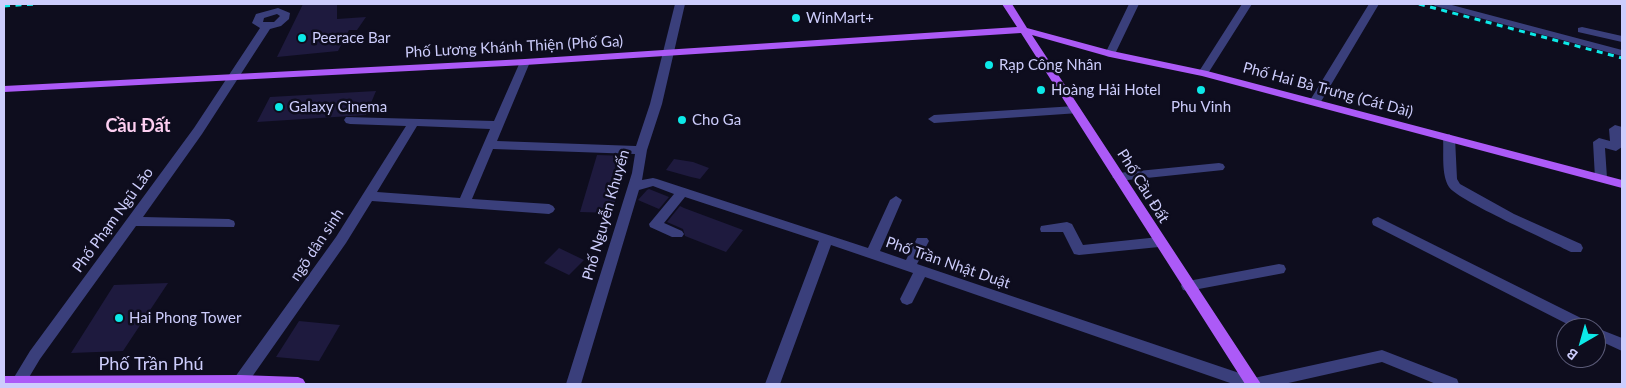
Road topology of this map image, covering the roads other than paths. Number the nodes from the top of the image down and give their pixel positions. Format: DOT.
graph roads {
  1 [pos="680,4"];
  2 [pos="1006,4"];
  3 [pos="1134,4"];
  4 [pos="1247,4"];
  5 [pos="1374,4"];
  6 [pos="1438,4"];
  7 [pos="266,26"];
  8 [pos="1025,30"];
  9 [pos="1582,30"];
  10 [pos="1622,40"];
  11 [pos="667,53"];
  12 [pos="1622,53"];
  13 [pos="1110,54"];
  14 [pos="524,62"];
  15 [pos="1203,73"];
  16 [pos="234,77"];
  17 [pos="4,89"];
  18 [pos="1315,102"];
  19 [pos="1075,110"];
  20 [pos="934,119"];
  21 [pos="350,120"];
  22 [pos="414,122"];
  23 [pos="497,125"];
  24 [pos="1622,131"];
  25 [pos="1449,138"];
  26 [pos="489,145"];
  27 [pos="641,150"];
  28 [pos="1219,167"];
  29 [pos="638,173"];
  30 [pos="1118,177"];
  31 [pos="1600,178"];
  32 [pos="653,182"];
  33 [pos="1622,184"];
  34 [pos="633,187"];
  35 [pos="682,193"];
  36 [pos="368,196"];
  37 [pos="896,200"];
  38 [pos="464,203"];
  39 [pos="549,209"];
  40 [pos="133,220"];
  41 [pos="1378,222"];
  42 [pos="229,224"];
  43 [pos="1046,229"];
  44 [pos="677,234"];
  45 [pos="826,240"];
  46 [pos="922,240"];
  47 [pos="1159,242"];
  48 [pos="1576,248"];
  49 [pos="872,254"];
  50 [pos="915,268"];
  51 [pos="1278,269"];
  52 [pos="1188,286"];
  53 [pos="907,299"];
  54 [pos="1568,318"];
  55 [pos="1606,337"];
  56 [pos="1622,345"];
  57 [pos="240,382"];
  58 [pos="13,384"];
  59 [pos="298,384"];
  60 [pos="572,384"];
  61 [pos="772,384"];
  62 [pos="1253,384"];
  63 [pos="1452,384"];
  1 -- 11 [label="street, Phố Nguyễn Khuyến"];
  2 -- 8 [label="main road, Phố Cầu Đất"];
  3 -- 13 [label="street"];
  4 -- 15 [label="street"];
  5 -- 18 [label="street"];
  6 -- 12 [label="street"];
  7 -- 16 [label="street, Phố Phạm Ngũ Lão"];
  8 -- 11 [label="main road, Phố Lương Khánh Thiện (Phố Ga)"];
  8 -- 13 [label="main road, Phố Hai Bà Trưng (Cát Dài)"];
  8 -- 19 [label="main road, Phố Cầu Đất"];
  9 -- 10 [label="street"];
  11 -- 14 [label="main road, Phố Lương Khánh Thiện (Phố Ga)"];
  11 -- 27 [label="street, Phố Nguyễn Khuyến"];
  13 -- 15 [label="main road, Phố Hai Bà Trưng (Cát Dài)"];
  14 -- 16 [label="main road, Phố Lương Khánh Thiện (Phố Ga)"];
  14 -- 23 [label="street"];
  15 -- 18 [label="main road, Phố Hai Bà Trưng (Cát Dài)"];
  16 -- 17 [label="main road, Phố Lương Khánh Thiện (Phố Ga)"];
  16 -- 40 [label="street, Phố Phạm Ngũ Lão"];
  18 -- 25 [label="main road, Phố Hai Bà Trưng (Cát Dài)"];
  19 -- 20 [label="street"];
  19 -- 30 [label="main road, Phố Cầu Đất"];
  21 -- 22 [label="street"];
  22 -- 23 [label="street"];
  22 -- 36 [label="street, ngõ dân sinh"];
  23 -- 26 [label="street"];
  24 -- 31 [label="street"];
  25 -- 31 [label="main road, Phố Hai Bà Trưng (Cát Dài)"];
  25 -- 48 [label="street"];
  26 -- 27 [label="street"];
  26 -- 38 [label="street"];
  27 -- 29 [label="street, Phố Nguyễn Khuyến"];
  28 -- 30 [label="street"];
  29 -- 32 [label="street, Phố Trần Nhật Duật"];
  29 -- 34 [label="street, Phố Nguyễn Khuyến"];
  30 -- 47 [label="main road, Phố Cầu Đất"];
  31 -- 33 [label="main road, Phố Hai Bà Trưng (Cát Dài)"];
  32 -- 34 [label="street"];
  32 -- 35 [label="street, Phố Trần Nhật Duật"];
  34 -- 60 [label="street, Phố Nguyễn Khuyến"];
  35 -- 44 [label="street"];
  35 -- 45 [label="street, Phố Trần Nhật Duật"];
  36 -- 38 [label="street"];
  36 -- 57 [label="street, ngõ dân sinh"];
  37 -- 49 [label="street"];
  38 -- 39 [label="street"];
  40 -- 42 [label="street"];
  40 -- 58 [label="street, Phố Phạm Ngũ Lão"];
  41 -- 54 [label="street"];
  43 -- 47 [label="street"];
  45 -- 49 [label="street, Phố Trần Nhật Duật"];
  45 -- 61 [label="street"];
  46 -- 50 [label="street"];
  47 -- 52 [label="main road, Phố Cầu Đất"];
  49 -- 50 [label="street, Phố Trần Nhật Duật"];
  50 -- 53 [label="street"];
  50 -- 62 [label="street, Phố Trần Nhật Duật"];
  51 -- 52 [label="street"];
  52 -- 62 [label="main road, Phố Cầu Đất"];
  55 -- 56 [label="street"];
  57 -- 58 [label="main road, Phố Trần Phú"];
  57 -- 59 [label="main road, Phố Trần Phú"];
  62 -- 63 [label="street"];
}
